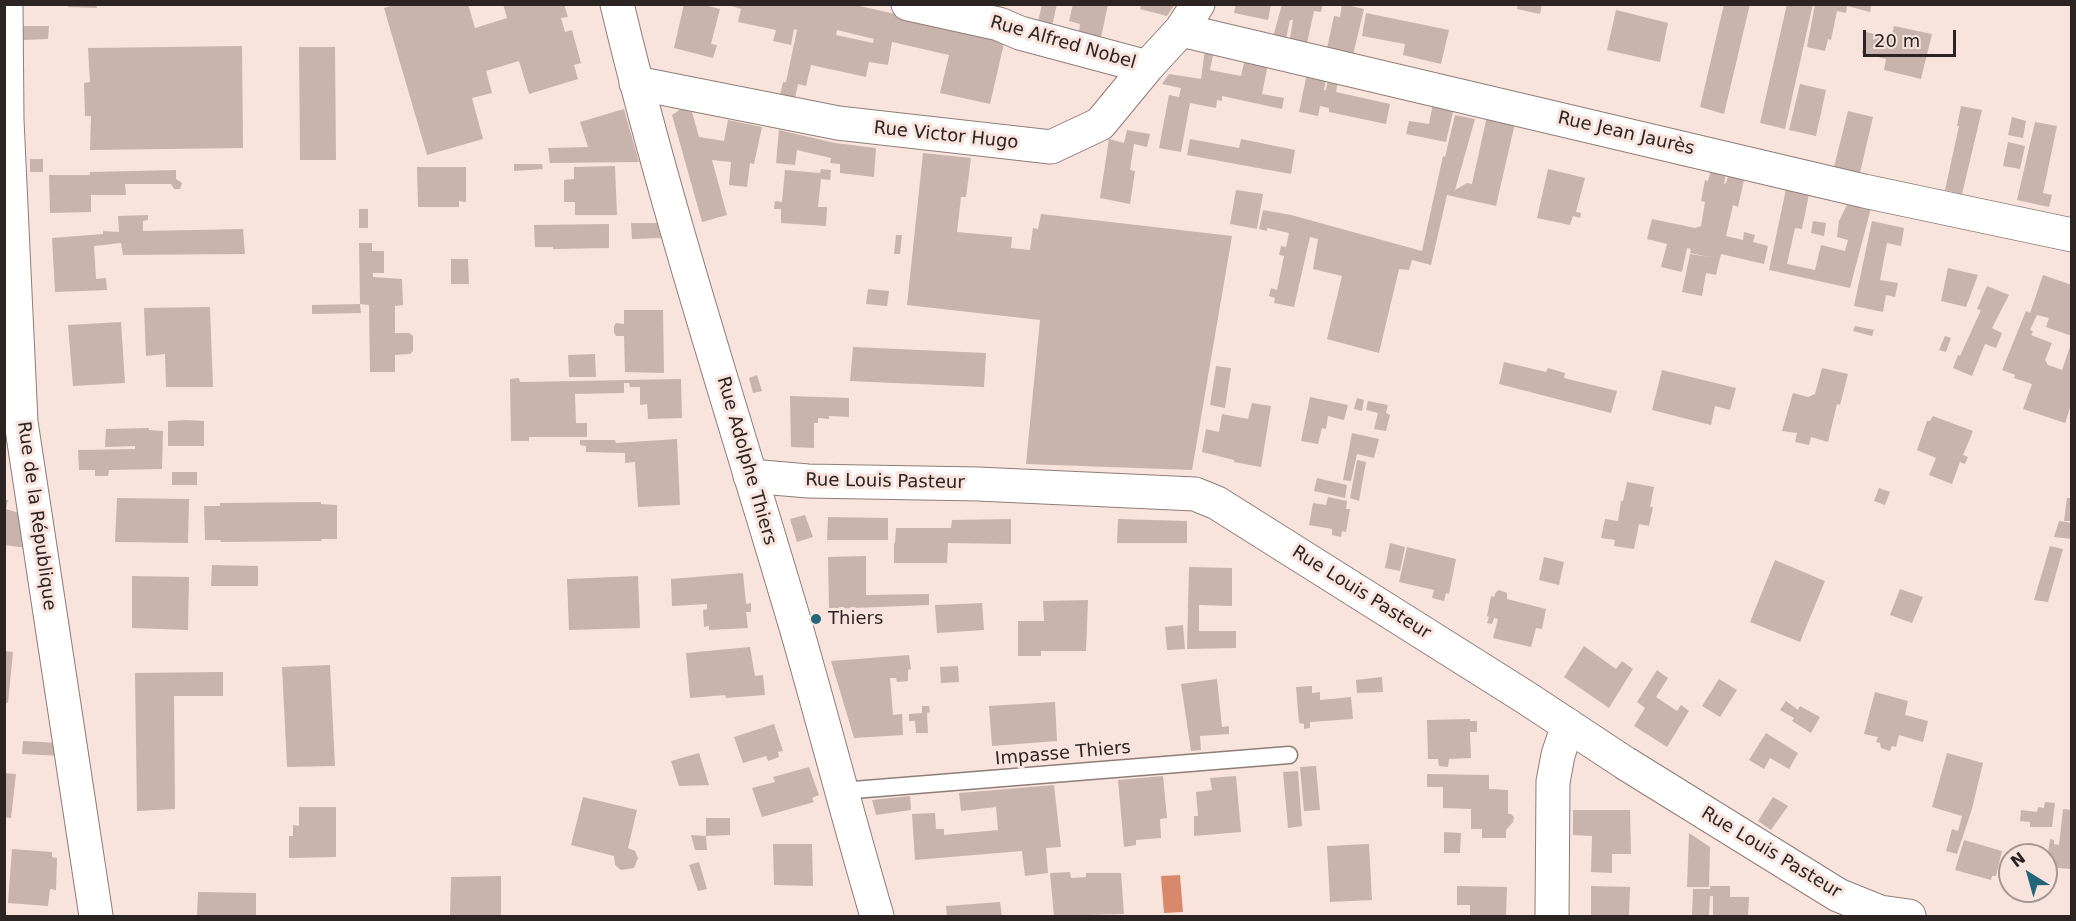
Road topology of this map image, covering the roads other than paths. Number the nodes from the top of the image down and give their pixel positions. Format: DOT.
graph roads {
  1 [pos="6,4"];
  2 [pos="617,4"];
  3 [pos="908,4"];
  4 [pos="1189,17"];
  5 [pos="1147,67"];
  6 [pos="636,83"];
  7 [pos="2072,235"];
  8 [pos="9,287"];
  9 [pos="750,476"];
  10 [pos="1568,725"];
  11 [pos="1289,755"];
  12 [pos="841,791"];
  13 [pos="874,905"];
  14 [pos="1890,915"];
  15 [pos="96,916"];
  16 [pos="1552,916"];
  1 -- 8 [label="street, Rue de la République"];
  2 -- 6 [label="street, Rue Adolphe Thiers"];
  3 -- 5 [label="street, Rue Alfred Nobel"];
  4 -- 5 [label="street, Rue Victor Hugo"];
  4 -- 7 [label="street, Rue Jean Jaurès"];
  5 -- 6 [label="street, Rue Victor Hugo"];
  6 -- 9 [label="street, Rue Adolphe Thiers"];
  8 -- 15 [label="street, Rue de la République"];
  9 -- 10 [label="street, Rue Louis Pasteur"];
  9 -- 12 [label="street, Rue Adolphe Thiers"];
  10 -- 14 [label="street, Rue Louis Pasteur"];
  10 -- 16 [label="street"];
  11 -- 12 [label="lane, Impasse Thiers"];
  12 -- 13 [label="street, Rue Adolphe Thiers"];
}
